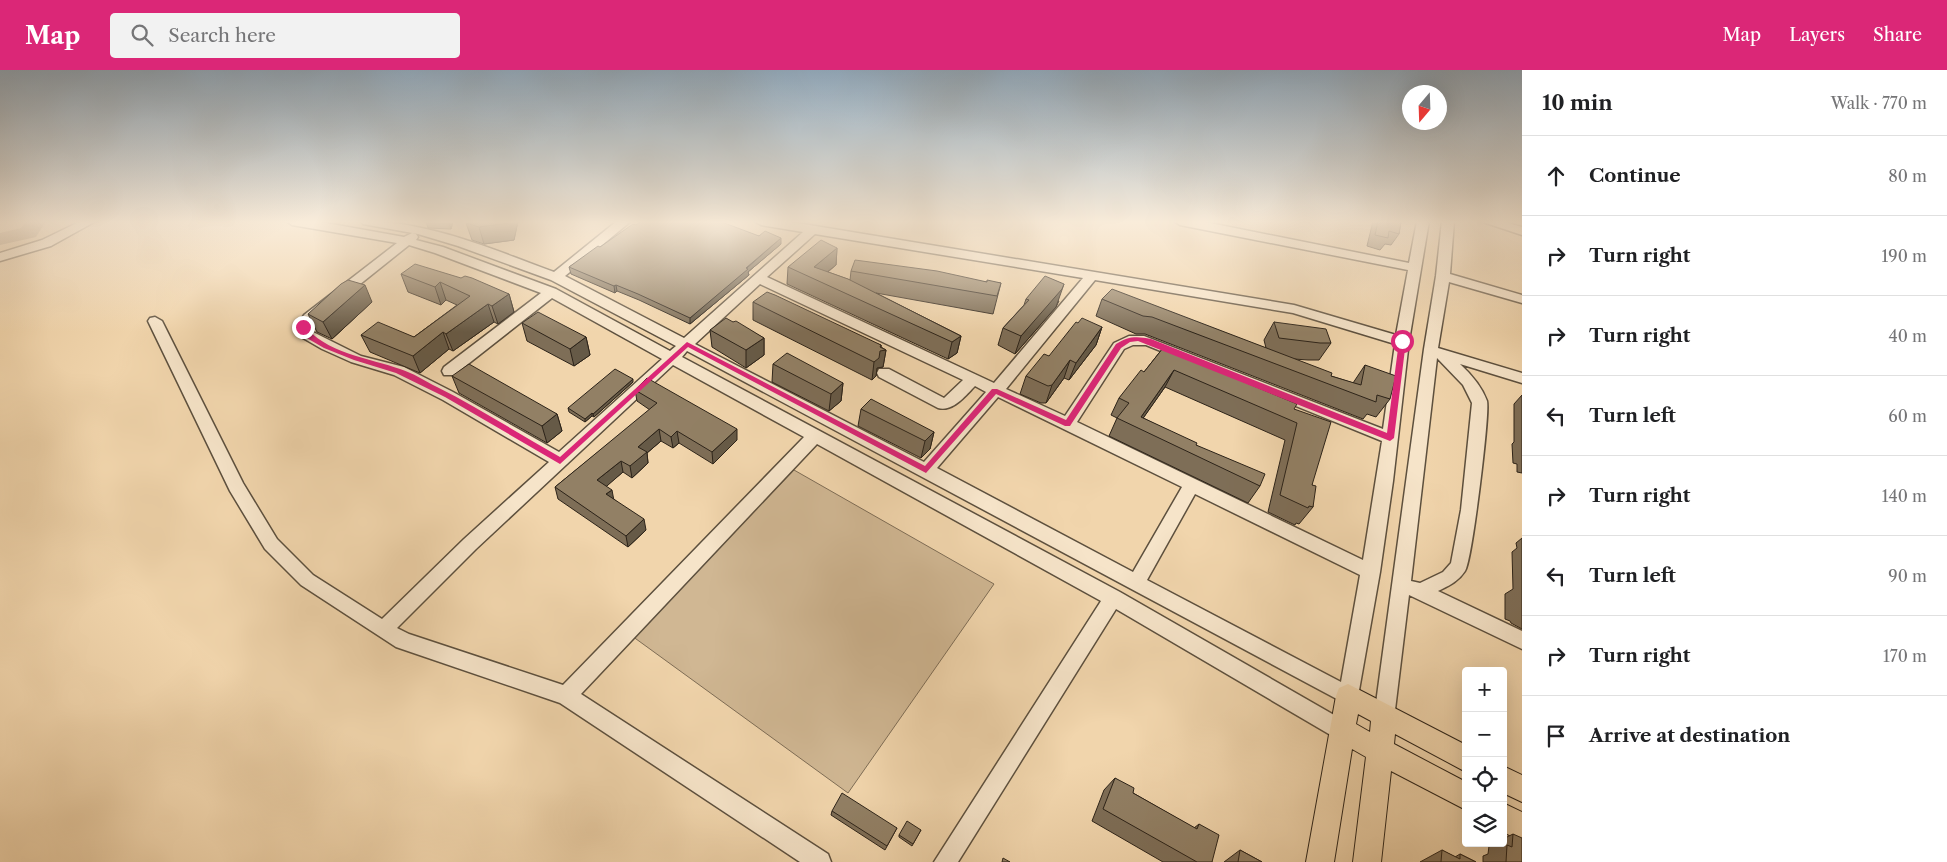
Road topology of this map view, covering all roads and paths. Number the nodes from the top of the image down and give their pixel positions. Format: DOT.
graph roads {
  1 [pos="386,258"];
  2 [pos="465,258"];
  3 [pos="583,258"];
  4 [pos="781,258"];
  5 [pos="979,258"];
  6 [pos="1367,258"];
  7 [pos="1417,258"];
  8 [pos="1445,258"];
  9 [pos="1416,268"];
  10 [pos="1092,276"];
  11 [pos="1443,276"];
  12 [pos="758,278"];
  13 [pos="553,284"];
  14 [pos="1522,299"];
  15 [pos="154,321"];
  16 [pos="1402,341"];
  17 [pos="687,344"];
  18 [pos="1435,350"];
  19 [pos="672,356"];
  20 [pos="449,371"];
  21 [pos="884,373"];
  22 [pos="1522,378"];
  23 [pos="972,380"];
  24 [pos="995,390"];
  25 [pos="1068,424"];
  26 [pos="816,435"];
  27 [pos="1390,438"];
  28 [pos="560,461"];
  29 [pos="926,470"];
  30 [pos="1190,486"];
  31 [pos="1370,572"];
  32 [pos="1136,583"];
  33 [pos="1402,583"];
  34 [pos="1420,591"];
  35 [pos="1113,598"];
  36 [pos="383,630"];
  37 [pos="1522,640"];
  38 [pos="566,696"];
  39 [pos="1348,696"];
  40 [pos="1384,718"];
  41 [pos="1341,730"];
  42 [pos="1380,753"];
  43 [pos="1462,757"];
  44 [pos="1507,781"];
  45 [pos="1522,789"];
  46 [pos="1462,795"];
  47 [pos="1507,819"];
  48 [pos="1522,827"];
  49 [pos="820,862"];
  50 [pos="945,862"];
  51 [pos="1320,862"];
  52 [pos="1367,862"];
  1 -- 28 [label="street"];
  2 -- 13 [label="street"];
  3 -- 13 [label="street"];
  4 -- 12 [label="street"];
  5 -- 10 [label="street"];
  6 -- 9 [label="street"];
  7 -- 9 [label="street"];
  8 -- 11 [label="street"];
  9 -- 16 [label="street"];
  10 -- 16 [label="street"];
  10 -- 24 [label="street"];
  11 -- 14 [label="street"];
  11 -- 18 [label="street"];
  12 -- 17 [label="street"];
  12 -- 23 [label="street"];
  13 -- 17 [label="street"];
  13 -- 19 [label="street"];
  13 -- 20 [label="street"];
  15 -- 36 [label="street"];
  16 -- 27 [label="street"];
  17 -- 19 [label="street"];
  17 -- 29 [label="street"];
  18 -- 22 [label="street"];
  18 -- 33 [label="street"];
  18 -- 34 [label="street"];
  19 -- 26 [label="street"];
  19 -- 28 [label="street"];
  21 -- 23 [label="street"];
  23 -- 24 [label="street"];
  24 -- 25 [label="street"];
  24 -- 29 [label="street"];
  25 -- 27 [label="street"];
  25 -- 30 [label="street"];
  26 -- 35 [label="street"];
  26 -- 38 [label="street"];
  27 -- 31 [label="street"];
  28 -- 36 [label="street"];
  29 -- 32 [label="street"];
  30 -- 31 [label="street"];
  30 -- 32 [label="street"];
  31 -- 39 [label="street"];
  32 -- 39 [label="street"];
  33 -- 34 [label="street"];
  33 -- 40 [label="street"];
  34 -- 37 [label="street"];
  35 -- 41 [label="street"];
  35 -- 50 [label="street"];
  36 -- 38 [label="street"];
  38 -- 49 [label="street"];
  39 -- 40 [label="main road"];
  39 -- 41 [label="main road"];
  40 -- 42 [label="main road"];
  40 -- 43 [label="main road"];
  41 -- 42 [label="main road"];
  41 -- 51 [label="main road"];
  42 -- 46 [label="main road"];
  42 -- 52 [label="main road"];
  44 -- 45 [label="main road"];
  47 -- 48 [label="main road"];
}
